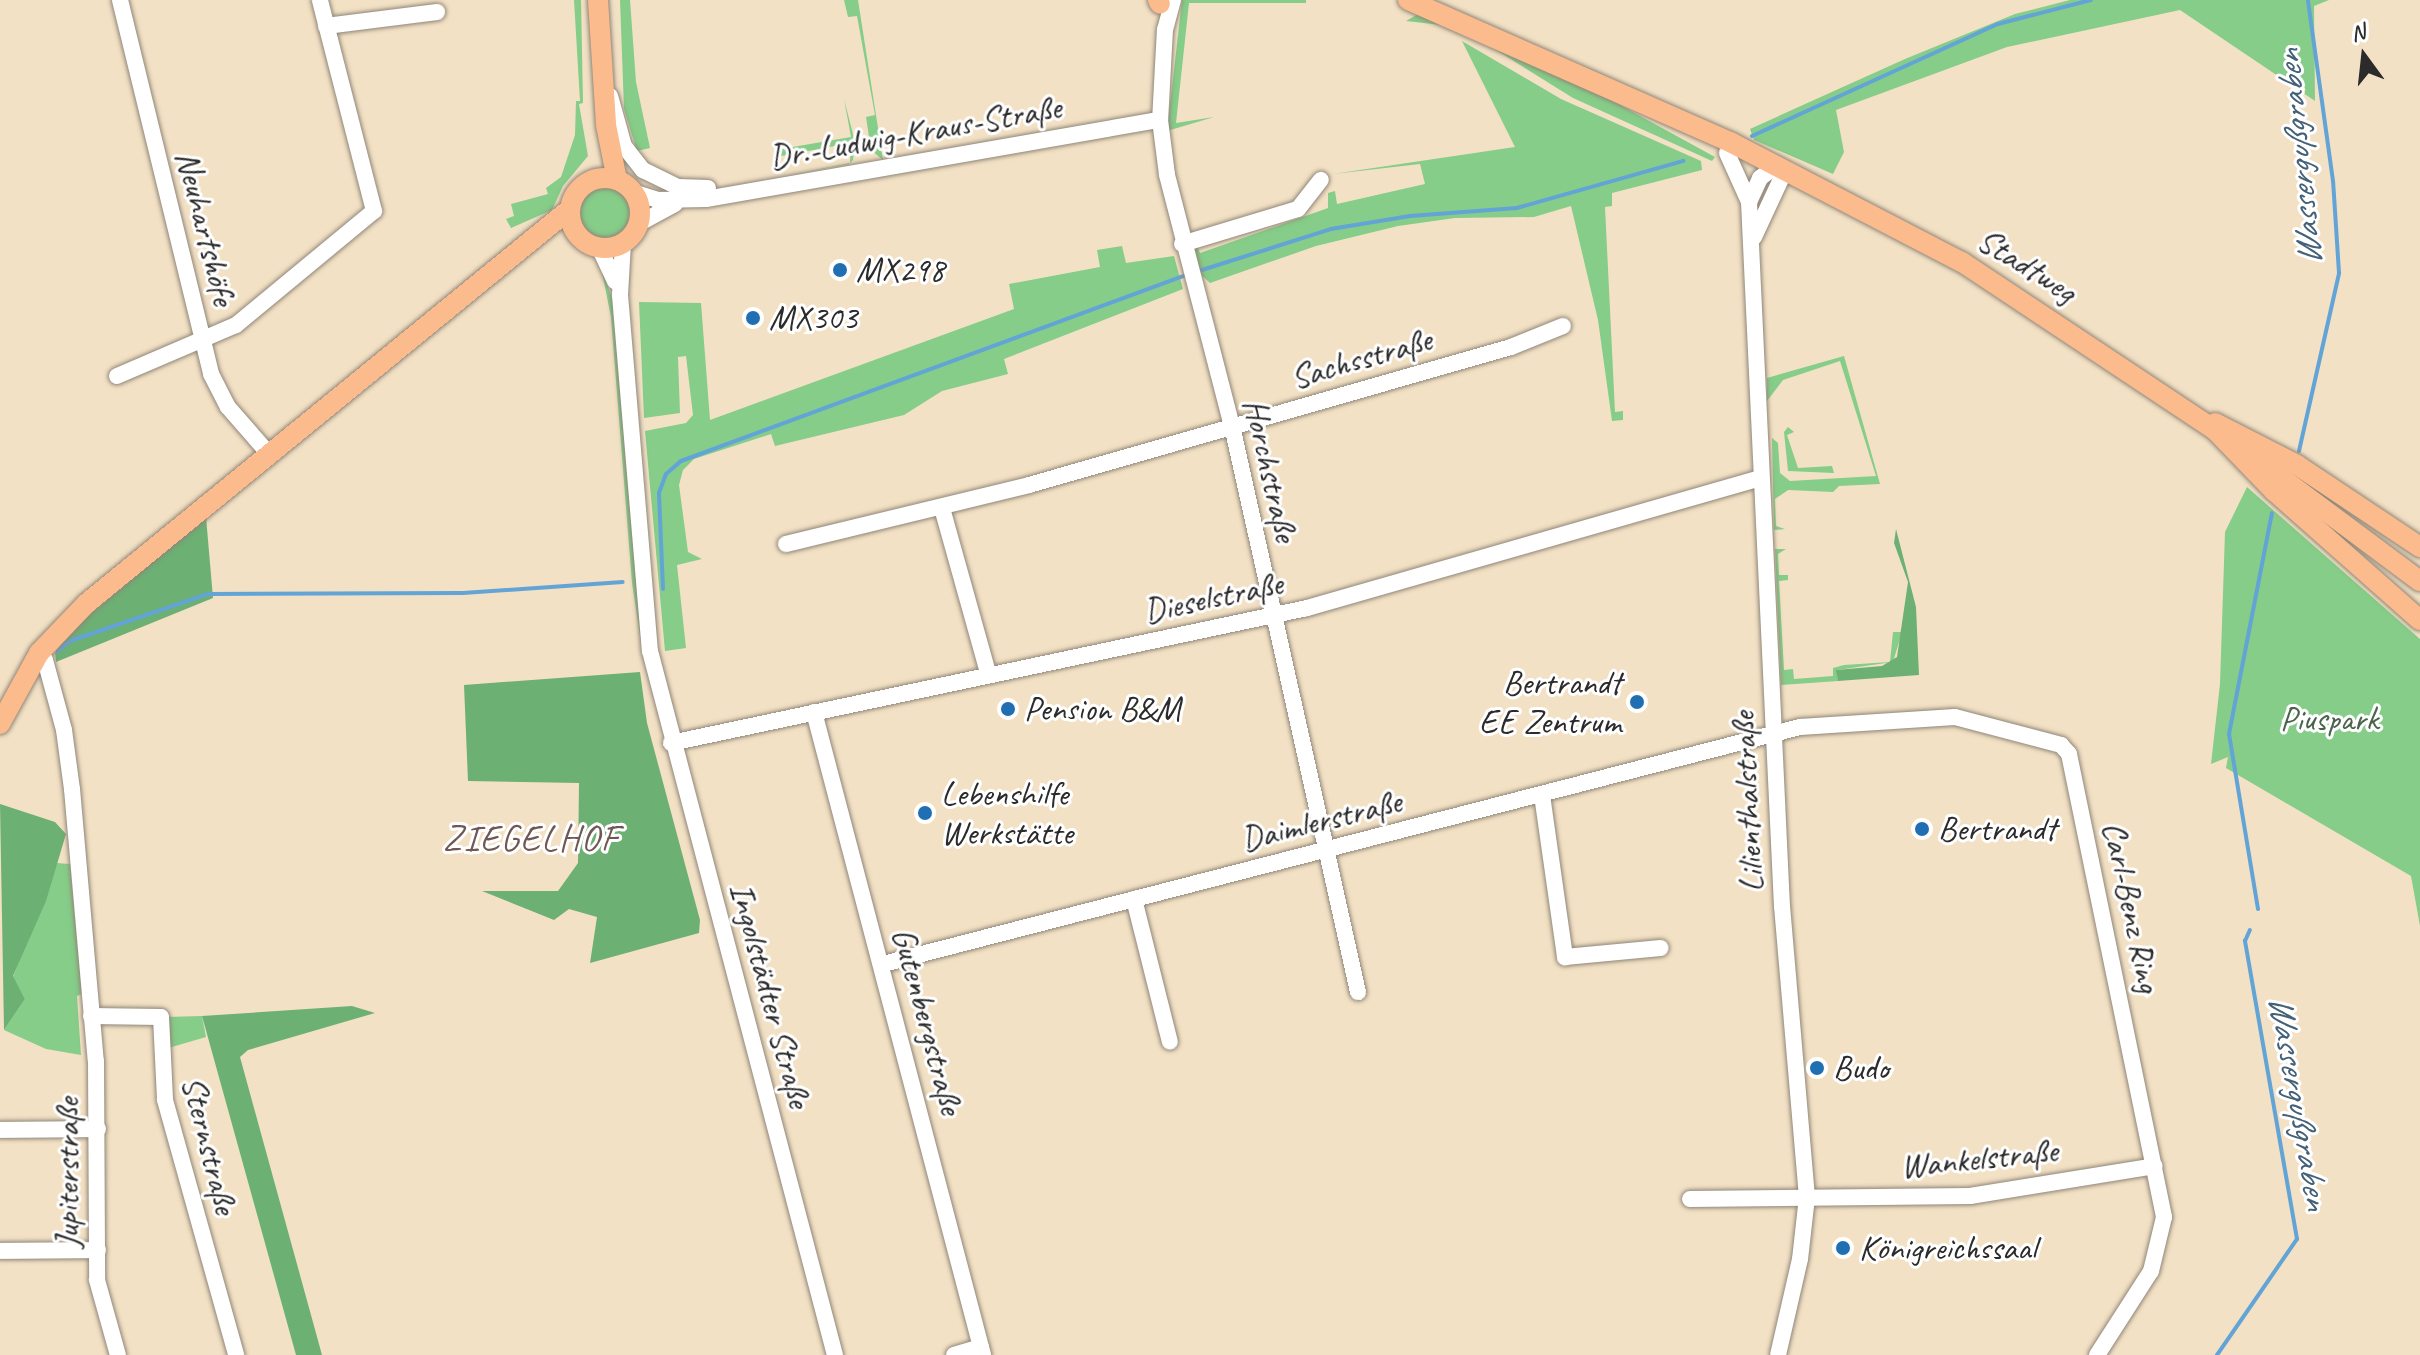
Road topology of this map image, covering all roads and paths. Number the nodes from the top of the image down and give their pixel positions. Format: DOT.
graph roads {
  1 [pos="120,0"];
  2 [pos="320,0"];
  3 [pos="598,0"];
  4 [pos="1408,0"];
  5 [pos="1163,1"];
  6 [pos="437,12"];
  7 [pos="326,26"];
  8 [pos="604,85"];
  9 [pos="1668,118"];
  10 [pos="1160,120"];
  11 [pos="606,125"];
  12 [pos="1727,153"];
  13 [pos="1773,172"];
  14 [pos="592,180"];
  15 [pos="1321,180"];
  16 [pos="625,186"];
  17 [pos="1814,188"];
  18 [pos="753,191"];
  19 [pos="680,201"];
  20 [pos="1749,202"];
  21 [pos="570,209"];
  22 [pos="638,224"];
  23 [pos="577,233"];
  24 [pos="1752,242"];
  25 [pos="623,243"];
  26 [pos="1182,244"];
  27 [pos="599,247"];
  28 [pos="516,257"];
  29 [pos="620,295"];
  30 [pos="1563,326"];
  31 [pos="202,342"];
  32 [pos="117,376"];
  33 [pos="2186,409"];
  34 [pos="1232,426"];
  35 [pos="2215,430"];
  36 [pos="269,454"];
  37 [pos="1761,478"];
  38 [pos="942,508"];
  39 [pos="786,544"];
  40 [pos="2420,547"];
  41 [pos="2420,581"];
  42 [pos="1273,615"];
  43 [pos="2420,620"];
  44 [pos="39,653"];
  45 [pos="988,673"];
  46 [pos="814,712"];
  47 [pos="0,724"];
  48 [pos="1774,733"];
  49 [pos="671,743"];
  50 [pos="1542,795"];
  51 [pos="1323,851"];
  52 [pos="1134,899"];
  53 [pos="1661,948"];
  54 [pos="883,964"];
  55 [pos="1358,992"];
  56 [pos="91,1016"];
  57 [pos="1170,1042"];
  58 [pos="98,1129"];
  59 [pos="0,1130"];
  60 [pos="2155,1166"];
  61 [pos="1807,1197"];
  62 [pos="1690,1199"];
  63 [pos="98,1250"];
  64 [pos="0,1251"];
  65 [pos="982,1351"];
  66 [pos="118,1355"];
  67 [pos="236,1355"];
  68 [pos="835,1355"];
  69 [pos="954,1355"];
  70 [pos="1778,1355"];
  71 [pos="2097,1355"];
  1 -- 31 [label="street, Neuhartshöfe"];
  2 -- 7 [label="street"];
  3 -- 8 [label="main road"];
  4 -- 9 [label="main road, Stadtweg"];
  5 -- 10 [label="street, Horchstraße"];
  6 -- 7 [label="street"];
  7 -- 31 [label="street"];
  8 -- 11 [label="main road"];
  8 -- 18 [label="street"];
  9 -- 12 [label="main road, Stadtweg"];
  9 -- 13 [label="main road, Stadtweg"];
  10 -- 18 [label="street, Dr.-Ludwig-Kraus-Straße"];
  10 -- 26 [label="street, Horchstraße"];
  11 -- 14 [label="main road"];
  11 -- 16 [label="main road"];
  12 -- 13 [label="main road, Stadtweg"];
  12 -- 20 [label="street, Lilienthalstraße"];
  13 -- 17 [label="main road, Stadtweg"];
  13 -- 17 [label="street"];
  13 -- 20 [label="street"];
  13 -- 24 [label="street, Lilienthalstraße"];
  14 -- 16 [label="main road"];
  14 -- 21 [label="main road"];
  15 -- 26 [label="street"];
  16 -- 19 [label="street, Dr.-Ludwig-Kraus-Straße"];
  16 -- 22 [label="main road"];
  17 -- 33 [label="main road, Stadtweg"];
  18 -- 19 [label="street, Dr.-Ludwig-Kraus-Straße"];
  19 -- 22 [label="street, Dr.-Ludwig-Kraus-Straße"];
  20 -- 24 [label="street, Lilienthalstraße"];
  21 -- 23 [label="main road"];
  21 -- 28 [label="main road"];
  22 -- 25 [label="main road"];
  23 -- 27 [label="main road"];
  23 -- 28 [label="main road"];
  24 -- 37 [label="street, Lilienthalstraße"];
  25 -- 27 [label="main road"];
  25 -- 29 [label="street"];
  26 -- 34 [label="street, Horchstraße"];
  27 -- 29 [label="street"];
  28 -- 36 [label="main road"];
  29 -- 49 [label="street, Ingolstädter Straße"];
  30 -- 34 [label="street, Sachsstraße"];
  31 -- 32 [label="street"];
  31 -- 36 [label="street, Neuhartshöfe"];
  33 -- 35 [label="main road"];
  33 -- 40 [label="main road"];
  34 -- 38 [label="street, Sachsstraße"];
  34 -- 42 [label="street, Horchstraße"];
  35 -- 41 [label="main road"];
  35 -- 43 [label="main road"];
  36 -- 44 [label="main road"];
  37 -- 42 [label="street, Dieselstraße"];
  37 -- 48 [label="street, Lilienthalstraße"];
  38 -- 39 [label="street, Sachsstraße"];
  38 -- 45 [label="street"];
  42 -- 45 [label="street, Dieselstraße"];
  42 -- 51 [label="street, Horchstraße"];
  44 -- 47 [label="main road"];
  44 -- 56 [label="street, Jupiterstraße"];
  45 -- 46 [label="street, Dieselstraße"];
  46 -- 49 [label="street, Dieselstraße"];
  46 -- 54 [label="street, Gutenbergstraße"];
  48 -- 50 [label="street, Daimlerstraße"];
  48 -- 60 [label="street, Carl-Benz Ring"];
  48 -- 61 [label="street, Lilienthalstraße"];
  49 -- 68 [label="street, Ingolstädter Straße"];
  50 -- 51 [label="street, Daimlerstraße"];
  50 -- 53 [label="street"];
  51 -- 52 [label="street, Daimlerstraße"];
  51 -- 55 [label="street, Horchstraße"];
  52 -- 54 [label="street, Daimlerstraße"];
  52 -- 57 [label="street"];
  54 -- 65 [label="street, Gutenbergstraße"];
  56 -- 58 [label="street, Jupiterstraße"];
  56 -- 67 [label="street, Sternstraße"];
  58 -- 59 [label="street"];
  58 -- 63 [label="street, Jupiterstraße"];
  60 -- 61 [label="street, Wankelstraße"];
  60 -- 71 [label="street, Carl-Benz Ring"];
  61 -- 62 [label="street, Wankelstraße"];
  61 -- 70 [label="street, Lilienthalstraße"];
  63 -- 64 [label="street"];
  63 -- 66 [label="street, Jupiterstraße"];
  65 -- 69 [label="street, Gutenbergstraße"];
}
